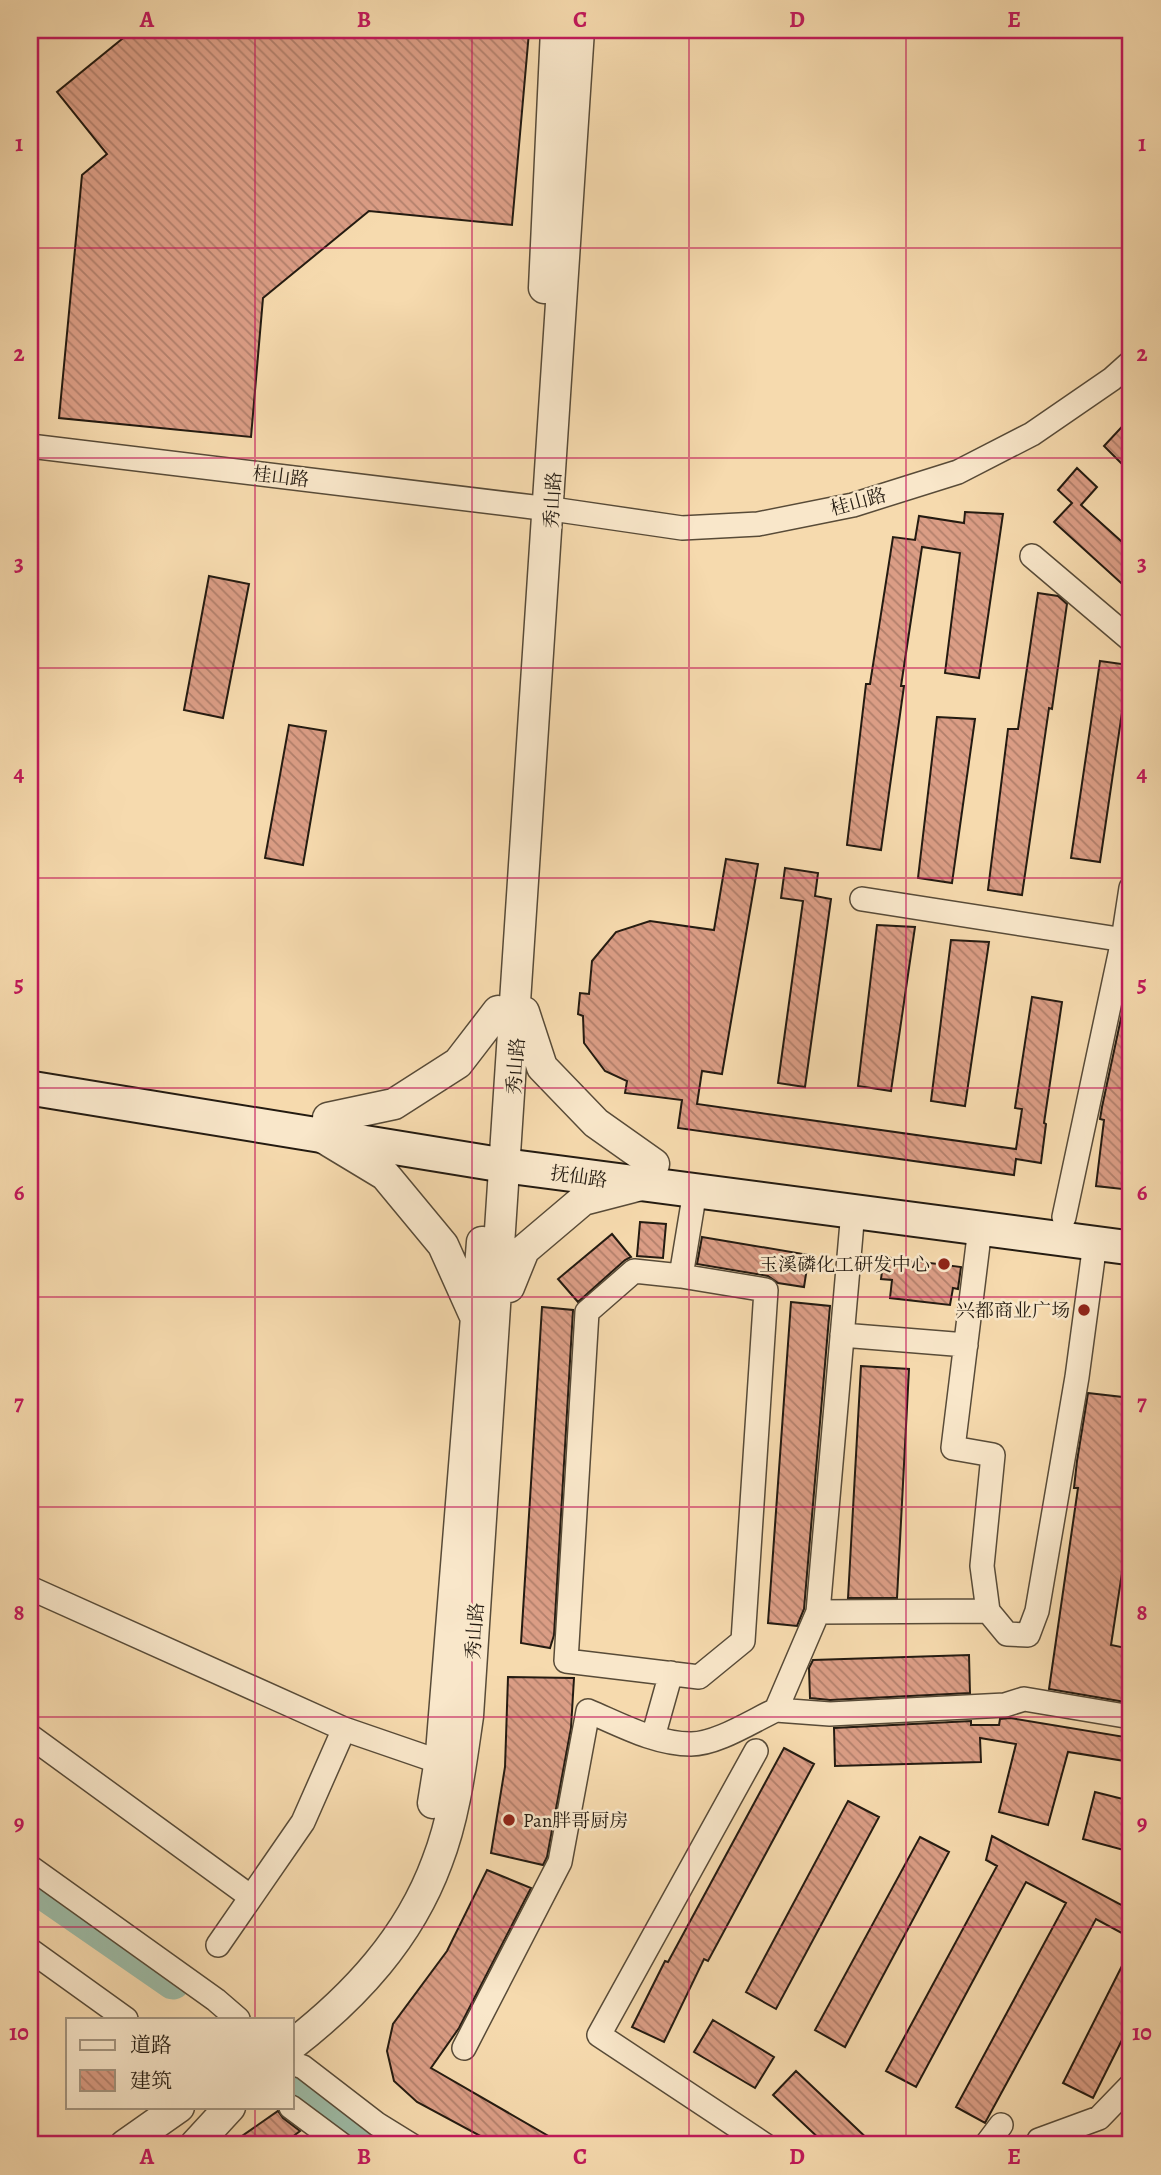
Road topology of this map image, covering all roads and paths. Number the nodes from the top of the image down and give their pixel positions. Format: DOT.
graph roads {
  1 [pos="556,30"];
  2 [pos="579,30"];
  3 [pos="1131,362"];
  4 [pos="30,446"];
  5 [pos="543,508"];
  6 [pos="1032,556"];
  7 [pos="1131,640"];
  8 [pos="1131,888"];
  9 [pos="862,899"];
  10 [pos="1127,941"];
  11 [pos="509,1005"];
  12 [pos="30,1070"];
  13 [pos="30,1088"];
  14 [pos="324,1127"];
  15 [pos="498,1154"];
  16 [pos="649,1174"];
  17 [pos="695,1191"];
  18 [pos="853,1211"];
  19 [pos="1064,1217"];
  20 [pos="1131,1226"];
  21 [pos="980,1228"];
  22 [pos="1096,1243"];
  23 [pos="1131,1248"];
  24 [pos="681,1276"];
  25 [pos="487,1318"];
  26 [pos="842,1335"];
  27 [pos="966,1345"];
  28 [pos="30,1588"];
  29 [pos="988,1611"];
  30 [pos="818,1612"];
  31 [pos="671,1674"];
  32 [pos="776,1710"];
  33 [pos="1131,1717"];
  34 [pos="345,1729"];
  35 [pos="30,1736"];
  36 [pos="653,1737"];
  37 [pos="755,1751"];
  38 [pos="440,1762"];
  39 [pos="30,1867"];
  40 [pos="251,1897"];
  41 [pos="218,1945"];
  42 [pos="30,1950"];
  43 [pos="125,2018"];
  44 [pos="236,2018"];
  45 [pos="293,2018"];
  46 [pos="294,2043"];
  47 [pos="464,2048"];
  48 [pos="294,2064"];
  49 [pos="1131,2085"];
  50 [pos="178,2108"];
  51 [pos="229,2108"];
  52 [pos="292,2108"];
  53 [pos="1001,2125"];
  54 [pos="1038,2140"];
  55 [pos="142,2141"];
  56 [pos="195,2145"];
  57 [pos="342,2145"];
  58 [pos="411,2145"];
  59 [pos="765,2145"];
  60 [pos="986,2145"];
  1 -- 5 [label="street, 秀山路"];
  2 -- 5 [label="street, 秀山路"];
  3 -- 5 [label="street, 桂山路"];
  4 -- 5 [label="street, 桂山路"];
  5 -- 11 [label="street, 秀山路"];
  6 -- 7 [label="street"];
  8 -- 10 [label="street"];
  9 -- 10 [label="street"];
  10 -- 19 [label="street"];
  11 -- 14 [label="street"];
  11 -- 15 [label="street, 秀山路"];
  11 -- 16 [label="street"];
  12 -- 14 [label="main road, 抚仙路"];
  13 -- 14 [label="main road, 抚仙路"];
  14 -- 15 [label="main road, 抚仙路"];
  14 -- 25 [label="street"];
  15 -- 16 [label="main road, 抚仙路"];
  15 -- 25 [label="street, 秀山路"];
  16 -- 17 [label="main road, 抚仙路"];
  16 -- 19 [label="main road, 抚仙路"];
  16 -- 25 [label="street"];
  17 -- 18 [label="main road, 抚仙路"];
  17 -- 24 [label="street"];
  18 -- 21 [label="main road, 抚仙路"];
  18 -- 26 [label="street"];
  19 -- 20 [label="main road, 抚仙路"];
  21 -- 22 [label="main road, 抚仙路"];
  21 -- 27 [label="street"];
  22 -- 23 [label="main road, 抚仙路"];
  22 -- 29 [label="street"];
  24 -- 31 [label="street"];
  24 -- 31 [label="street"];
  25 -- 38 [label="street, 秀山路"];
  25 -- 46 [label="street, 秀山路"];
  26 -- 27 [label="street"];
  26 -- 30 [label="street"];
  27 -- 29 [label="street"];
  28 -- 34 [label="street"];
  29 -- 30 [label="street"];
  30 -- 32 [label="street"];
  31 -- 36 [label="street"];
  32 -- 33 [label="street"];
  32 -- 36 [label="street"];
  34 -- 38 [label="street"];
  34 -- 40 [label="street"];
  35 -- 40 [label="street"];
  36 -- 47 [label="street"];
  37 -- 59 [label="street"];
  38 -- 45 [label="street, 秀山路"];
  39 -- 44 [label="street"];
  40 -- 41 [label="street"];
  42 -- 43 [label="street"];
  48 -- 58 [label="street"];
  49 -- 54 [label="street"];
  50 -- 55 [label="street"];
  51 -- 56 [label="street"];
  52 -- 57 [label="street"];
  53 -- 60 [label="street"];
}
